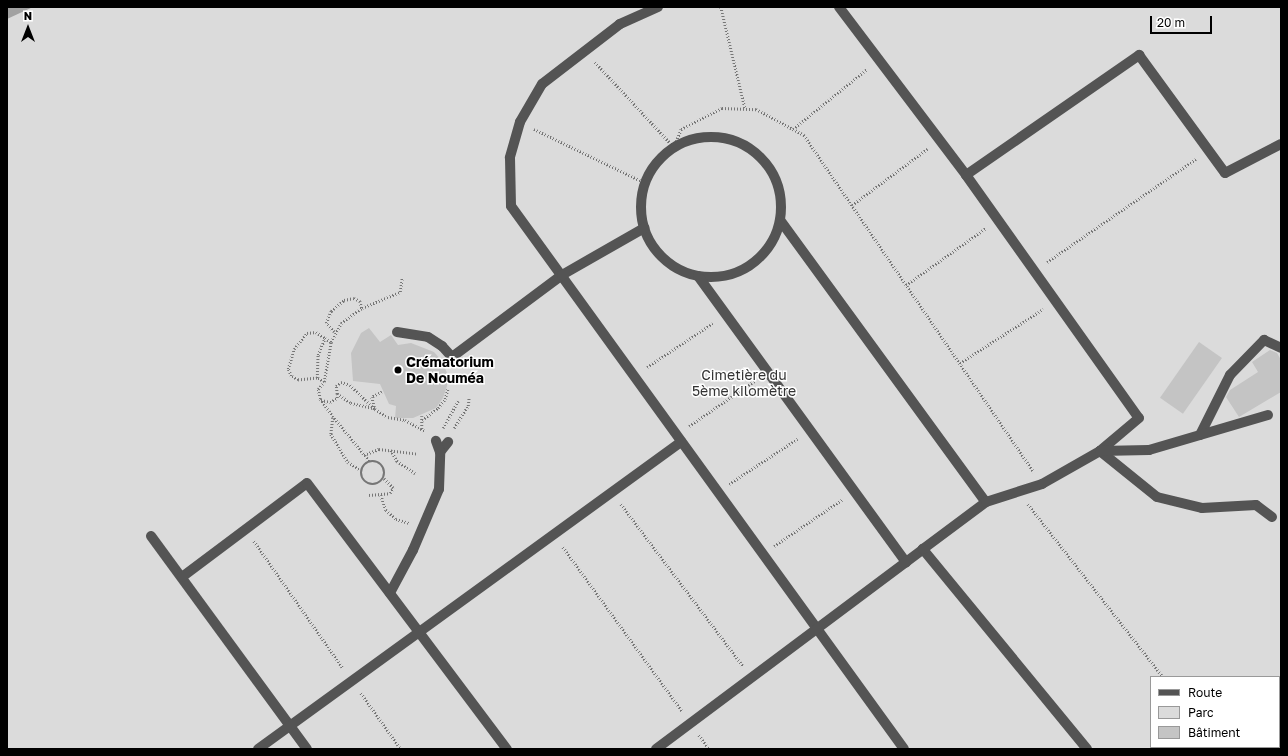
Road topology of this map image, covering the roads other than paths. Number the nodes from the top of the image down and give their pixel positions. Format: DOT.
graph roads {
  1 [pos="658,7"];
  2 [pos="839,7"];
  3 [pos="1281,144"];
  4 [pos="966,175"];
  5 [pos="780,220"];
  6 [pos="644,228"];
  7 [pos="562,275"];
  8 [pos="698,276"];
  9 [pos="397,332"];
  10 [pos="1281,348"];
  11 [pos="1268,415"];
  12 [pos="1200,435"];
  13 [pos="678,439"];
  14 [pos="436,441"];
  15 [pos="448,442"];
  16 [pos="1100,451"];
  17 [pos="440,452"];
  18 [pos="986,502"];
  19 [pos="1272,517"];
  20 [pos="151,536"];
  21 [pos="923,549"];
  22 [pos="906,562"];
  23 [pos="182,577"];
  24 [pos="390,593"];
  25 [pos="818,630"];
  26 [pos="420,633"];
  27 [pos="290,726"];
  28 [pos="258,749"];
  29 [pos="307,749"];
  30 [pos="507,749"];
  31 [pos="656,749"];
  32 [pos="904,749"];
  33 [pos="1087,749"];
  1 -- 7 [label="lane"];
  2 -- 4 [label="lane"];
  3 -- 4 [label="lane"];
  4 -- 16 [label="lane"];
  5 -- 6 [label="lane"];
  5 -- 8 [label="lane"];
  5 -- 18 [label="lane"];
  6 -- 7 [label="lane"];
  6 -- 8 [label="lane"];
  7 -- 9 [label="lane"];
  7 -- 13 [label="lane"];
  8 -- 22 [label="lane"];
  10 -- 12 [label="lane"];
  11 -- 12 [label="lane"];
  12 -- 16 [label="lane"];
  13 -- 25 [label="lane"];
  13 -- 26 [label="lane"];
  14 -- 17 [label="lane"];
  15 -- 17 [label="lane"];
  16 -- 18 [label="lane"];
  16 -- 19 [label="lane"];
  17 -- 24 [label="lane"];
  18 -- 21 [label="lane"];
  20 -- 23 [label="lane"];
  21 -- 22 [label="lane"];
  21 -- 33 [label="lane"];
  22 -- 25 [label="lane"];
  23 -- 24 [label="lane"];
  23 -- 27 [label="lane"];
  24 -- 26 [label="lane"];
  25 -- 31 [label="lane"];
  25 -- 32 [label="lane"];
  26 -- 27 [label="lane"];
  26 -- 30 [label="lane"];
  27 -- 28 [label="lane"];
  27 -- 29 [label="lane"];
}
